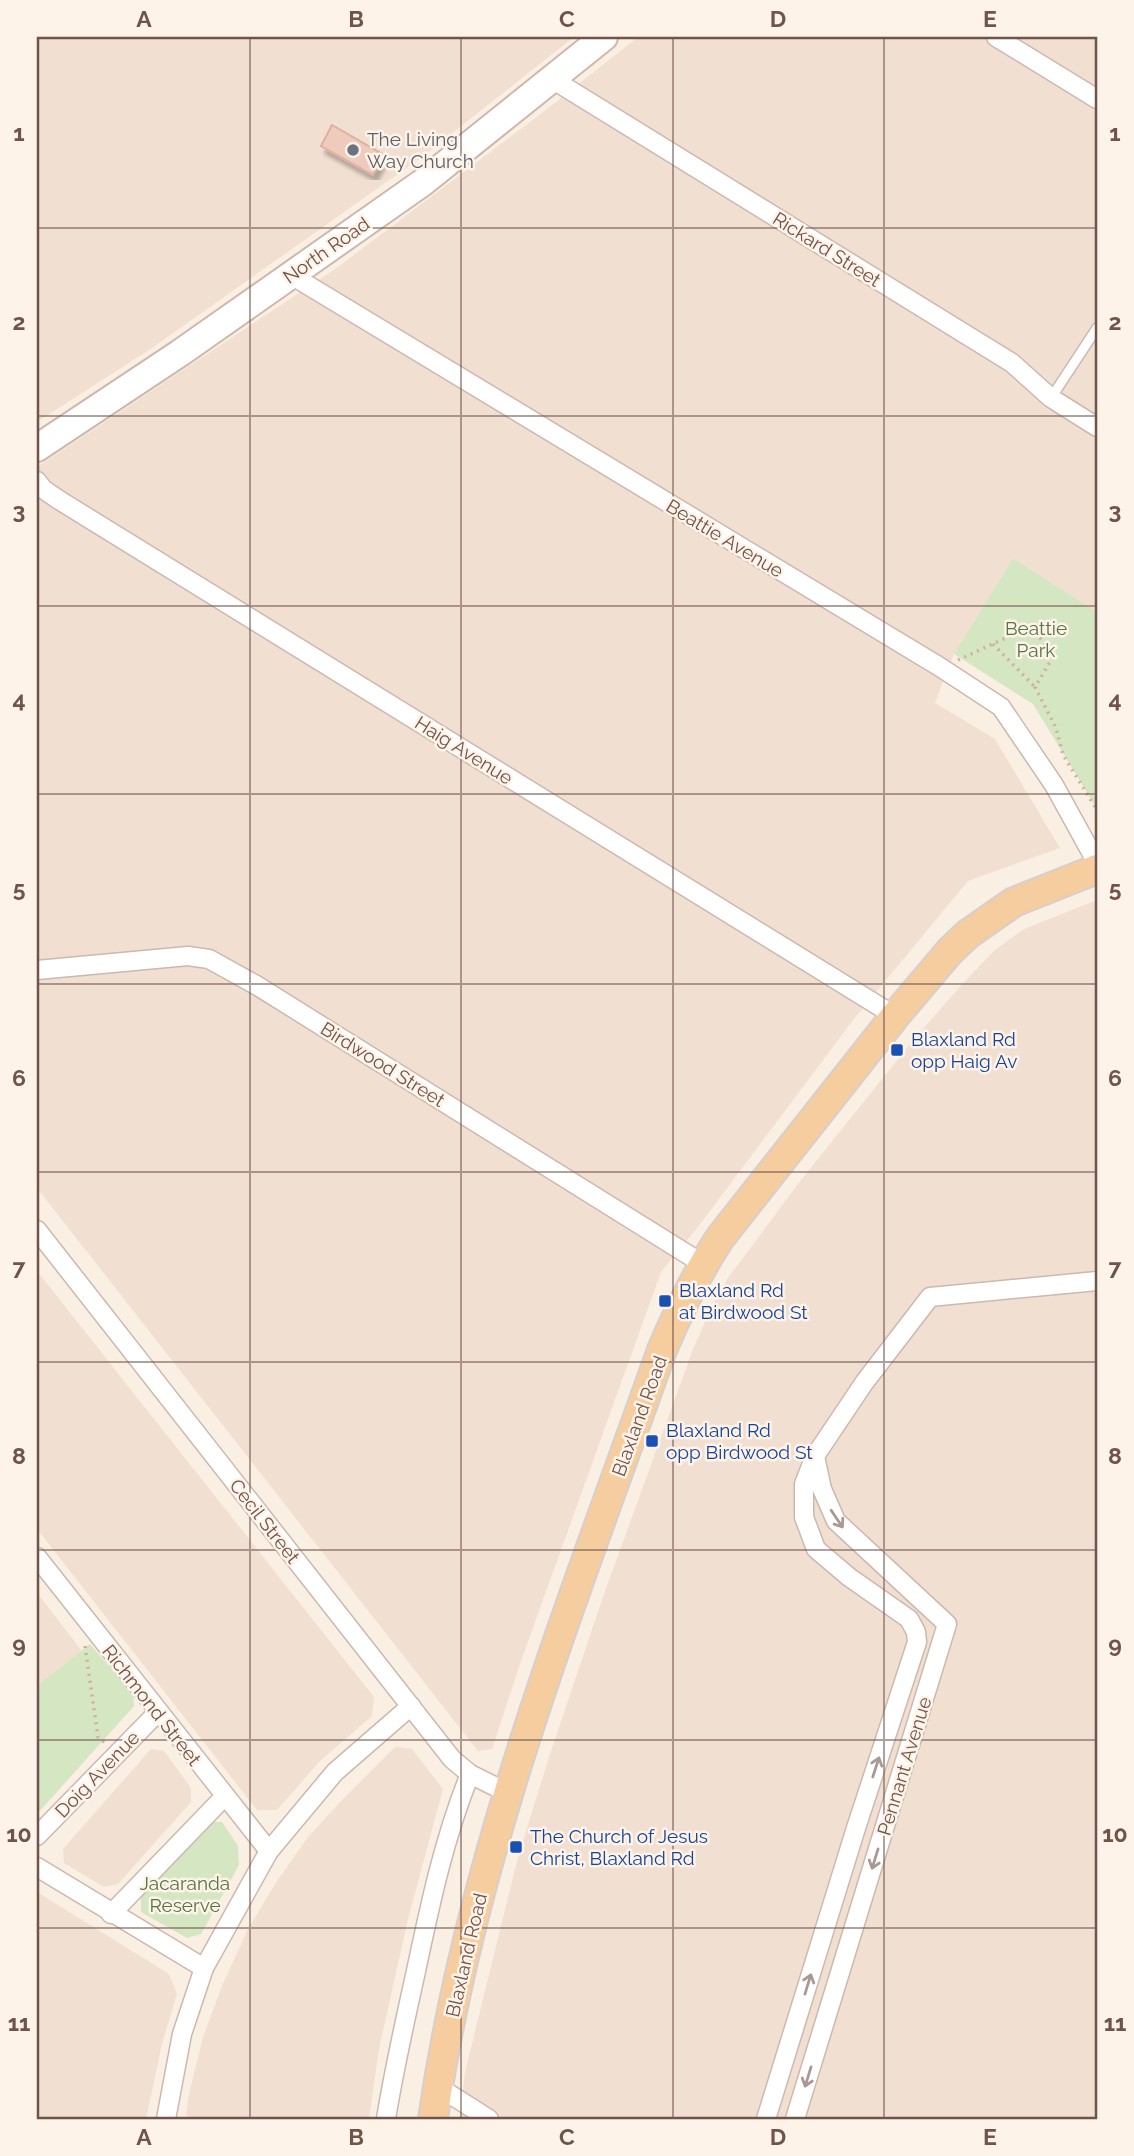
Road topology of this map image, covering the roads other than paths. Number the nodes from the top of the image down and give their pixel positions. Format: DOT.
graph roads {
  1 [pos="604,37"];
  2 [pos="996,37"];
  3 [pos="552,79"];
  4 [pos="1097,99"];
  5 [pos="291,275"];
  6 [pos="1097,328"];
  7 [pos="1051,398"];
  8 [pos="1097,427"];
  9 [pos="37,448"];
  10 [pos="37,481"];
  11 [pos="1097,866"];
  12 [pos="37,970"];
  13 [pos="895,1016"];
  14 [pos="37,1230"];
  15 [pos="703,1264"];
  16 [pos="1097,1281"];
  17 [pos="815,1456"];
  18 [pos="37,1557"];
  19 [pos="411,1706"];
  20 [pos="158,1712"];
  21 [pos="470,1774"];
  22 [pos="508,1793"];
  23 [pos="225,1796"];
  24 [pos="37,1836"];
  25 [pos="269,1851"];
  26 [pos="37,1867"];
  27 [pos="111,1914"];
  28 [pos="204,1968"];
  29 [pos="437,2086"];
  30 [pos="166,2119"];
  31 [pos="386,2119"];
  32 [pos="433,2119"];
  33 [pos="489,2119"];
  34 [pos="766,2119"];
  35 [pos="795,2119"];
  1 -- 3 [label="street, North Road"];
  2 -- 4 [label="street"];
  3 -- 5 [label="street, North Road"];
  3 -- 7 [label="street, Rickard Street"];
  5 -- 9 [label="street, North Road"];
  5 -- 11 [label="street, Beattie Avenue"];
  6 -- 7 [label="lane"];
  7 -- 8 [label="street, Rickard Street"];
  10 -- 13 [label="street, Haig Avenue"];
  11 -- 13 [label="main road, Blaxland Road"];
  12 -- 15 [label="street, Birdwood Street"];
  13 -- 15 [label="main road, Blaxland Road"];
  14 -- 19 [label="street, Cecil Street"];
  15 -- 22 [label="main road, Blaxland Road"];
  16 -- 17 [label="street, Pennant Avenue"];
  34 -- 17 [label="street, Pennant Avenue, one-way"];
  17 -- 35 [label="street, Pennant Avenue, one-way"];
  18 -- 20 [label="street, Richmond Street"];
  19 -- 21 [label="street, Cecil Street"];
  19 -- 25 [label="street"];
  20 -- 23 [label="street, Richmond Street"];
  20 -- 24 [label="street, Doig Avenue"];
  21 -- 22 [label="street, Cecil Street"];
  21 -- 31 [label="street"];
  22 -- 29 [label="main road, Blaxland Road"];
  23 -- 25 [label="street, Richmond Street"];
  23 -- 27 [label="street"];
  25 -- 28 [label="street"];
  26 -- 27 [label="street"];
  27 -- 28 [label="street"];
  28 -- 30 [label="street"];
  29 -- 32 [label="main road, Blaxland Road"];
  29 -- 33 [label="street"];
}
